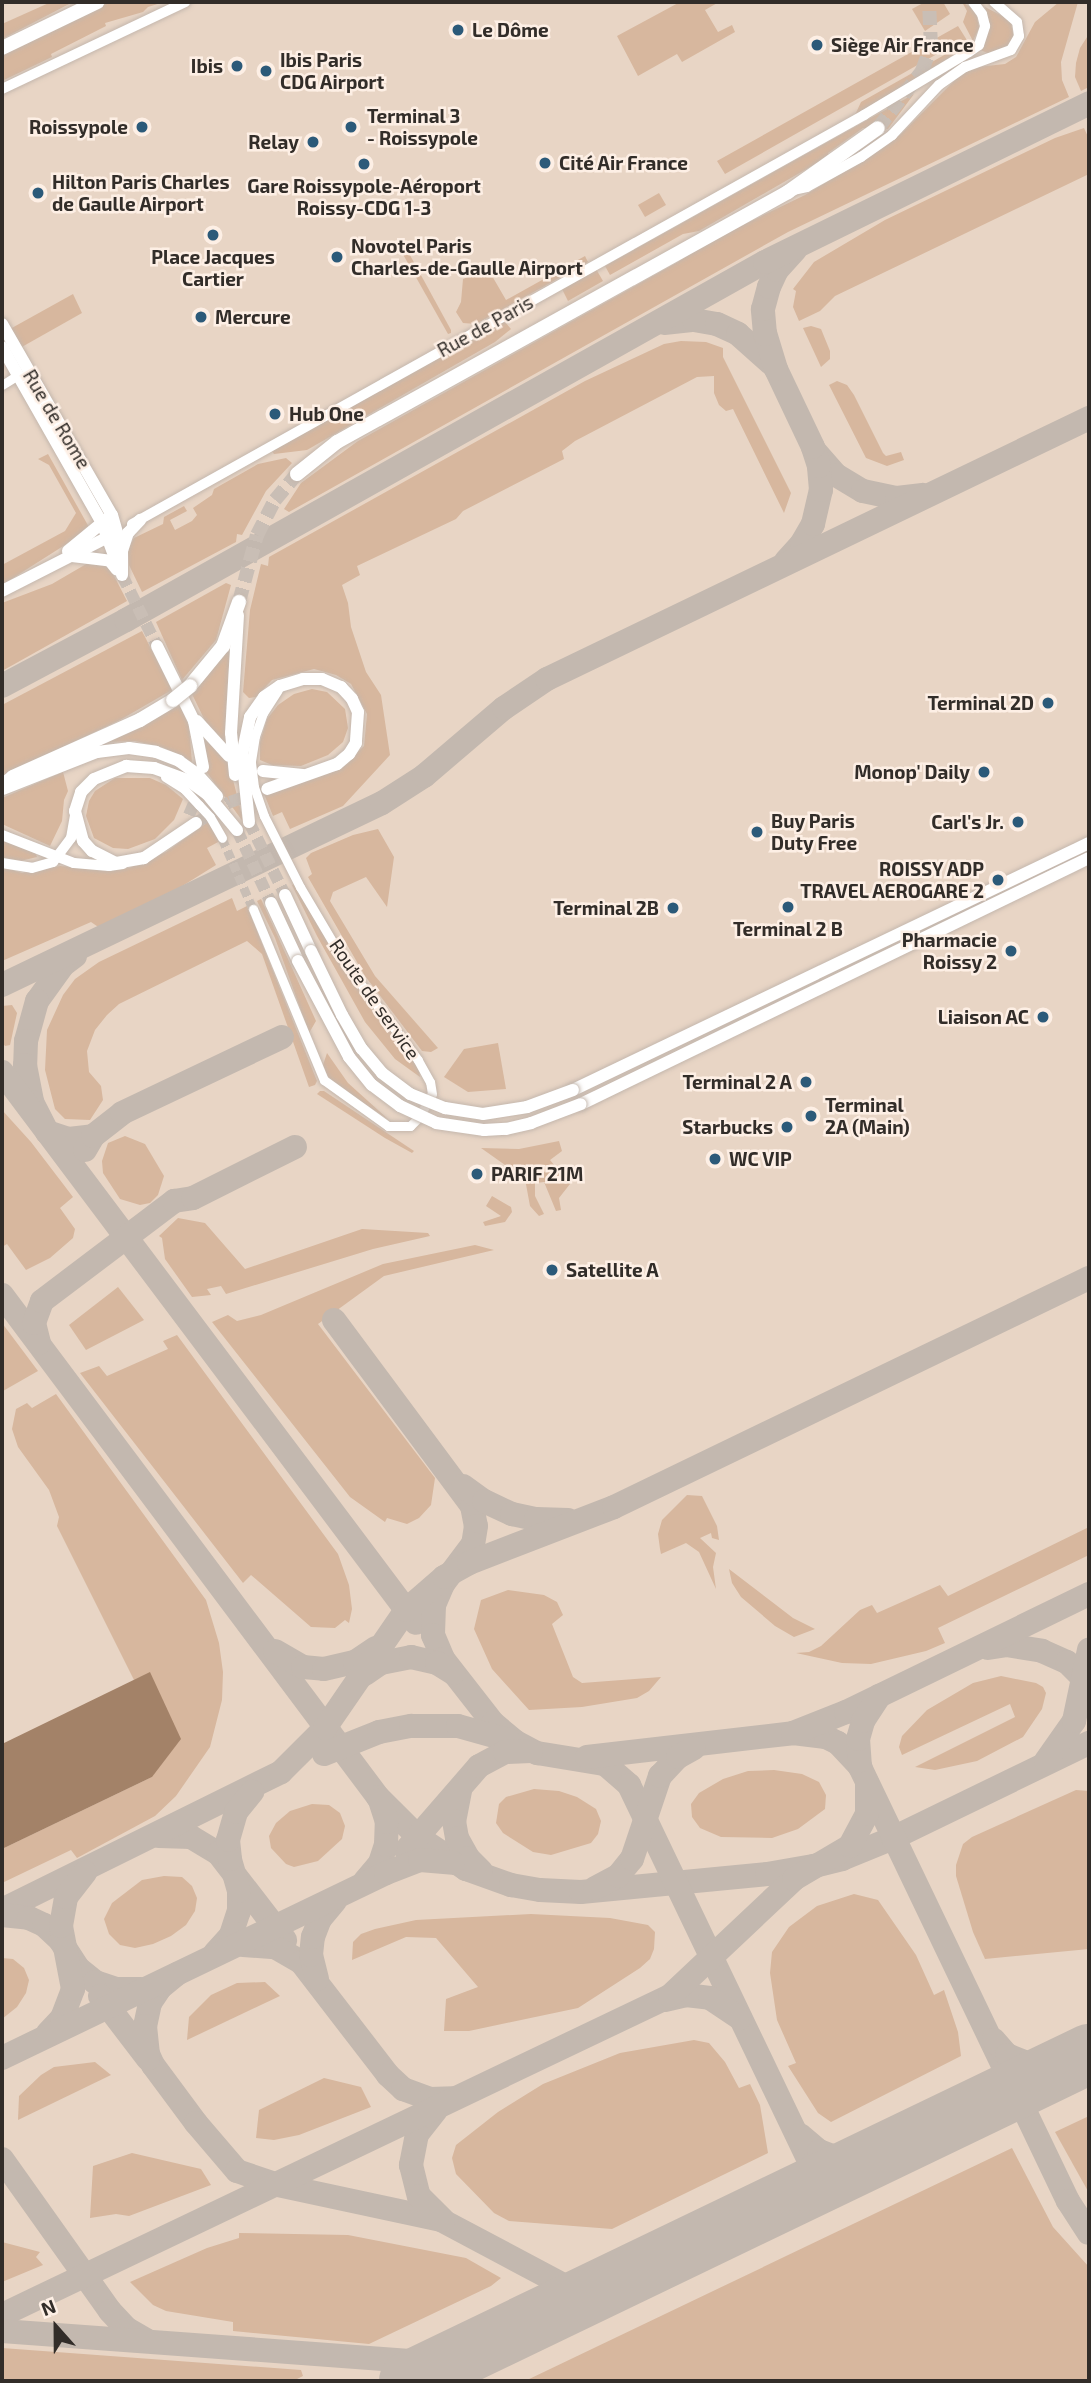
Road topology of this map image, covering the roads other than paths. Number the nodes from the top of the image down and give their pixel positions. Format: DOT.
graph roads {
  1 [pos="83,2"];
  2 [pos="97,2"];
  3 [pos="186,2"];
  4 [pos="973,2"];
  5 [pos="994,2"];
  6 [pos="66,17"];
  7 [pos="2,48"];
  8 [pos="2,89"];
  9 [pos="878,128"];
  10 [pos="788,192"];
  11 [pos="2,324"];
  12 [pos="2,347"];
  13 [pos="18,376"];
  14 [pos="2,385"];
  15 [pos="297,474"];
  16 [pos="107,519"];
  17 [pos="140,520"];
  18 [pos="113,535"];
  19 [pos="122,551"];
  20 [pos="68,558"];
  21 [pos="122,575"];
  22 [pos="2,591"];
  23 [pos="239,601"];
  24 [pos="157,646"];
  25 [pos="280,686"];
  26 [pos="179,702"];
  27 [pos="229,756"];
  28 [pos="126,766"];
  29 [pos="203,766"];
  30 [pos="263,771"];
  31 [pos="321,771"];
  32 [pos="2,788"];
  33 [pos="267,789"];
  34 [pos="75,811"];
  35 [pos="193,819"];
  36 [pos="2,835"];
  37 [pos="222,838"];
  38 [pos="1089,843"];
  39 [pos="58,858"];
  40 [pos="1089,858"];
  41 [pos="2,863"];
  42 [pos="129,863"];
  43 [pos="285,895"];
  44 [pos="271,903"];
  45 [pos="253,909"];
  1 -- 6 [label="main road"];
  2 -- 6 [label="main road"];
  3 -- 8 [label="street"];
  4 -- 17 [label="street, Rue de Paris"];
  5 -- 10 [label="street"];
  6 -- 7 [label="main road"];
  9 -- 10 [label="main road"];
  10 -- 15 [label="main road"];
  11 -- 16 [label="main road, Rue de Rome"];
  12 -- 13 [label="main road, Rue de Rome"];
  13 -- 14 [label="street"];
  13 -- 16 [label="main road, Rue de Rome"];
  16 -- 18 [label="main road, Rue de Rome"];
  16 -- 20 [label="main road"];
  17 -- 18 [label="street, Rue de Paris"];
  17 -- 19 [label="main road"];
  18 -- 19 [label="main road"];
  18 -- 20 [label="main road"];
  18 -- 21 [label="main road"];
  19 -- 21 [label="main road"];
  20 -- 21 [label="main road"];
  20 -- 22 [label="main road"];
  23 -- 25 [label="main road"];
  23 -- 26 [label="main road, bridge"];
  24 -- 26 [label="main road"];
  25 -- 31 [label="main road"];
  25 -- 45 [label="street, Route de service"];
  26 -- 27 [label="main road"];
  26 -- 29 [label="main road"];
  26 -- 32 [label="main road"];
  28 -- 32 [label="main road"];
  28 -- 34 [label="main road"];
  28 -- 37 [label="street"];
  30 -- 31 [label="main road"];
  31 -- 33 [label="main road"];
  34 -- 39 [label="street"];
  34 -- 42 [label="main road"];
  35 -- 42 [label="main road"];
  36 -- 39 [label="street"];
  38 -- 43 [label="main road, bridge"];
  39 -- 41 [label="street"];
  39 -- 42 [label="street"];
  40 -- 44 [label="main road, bridge"];
}
